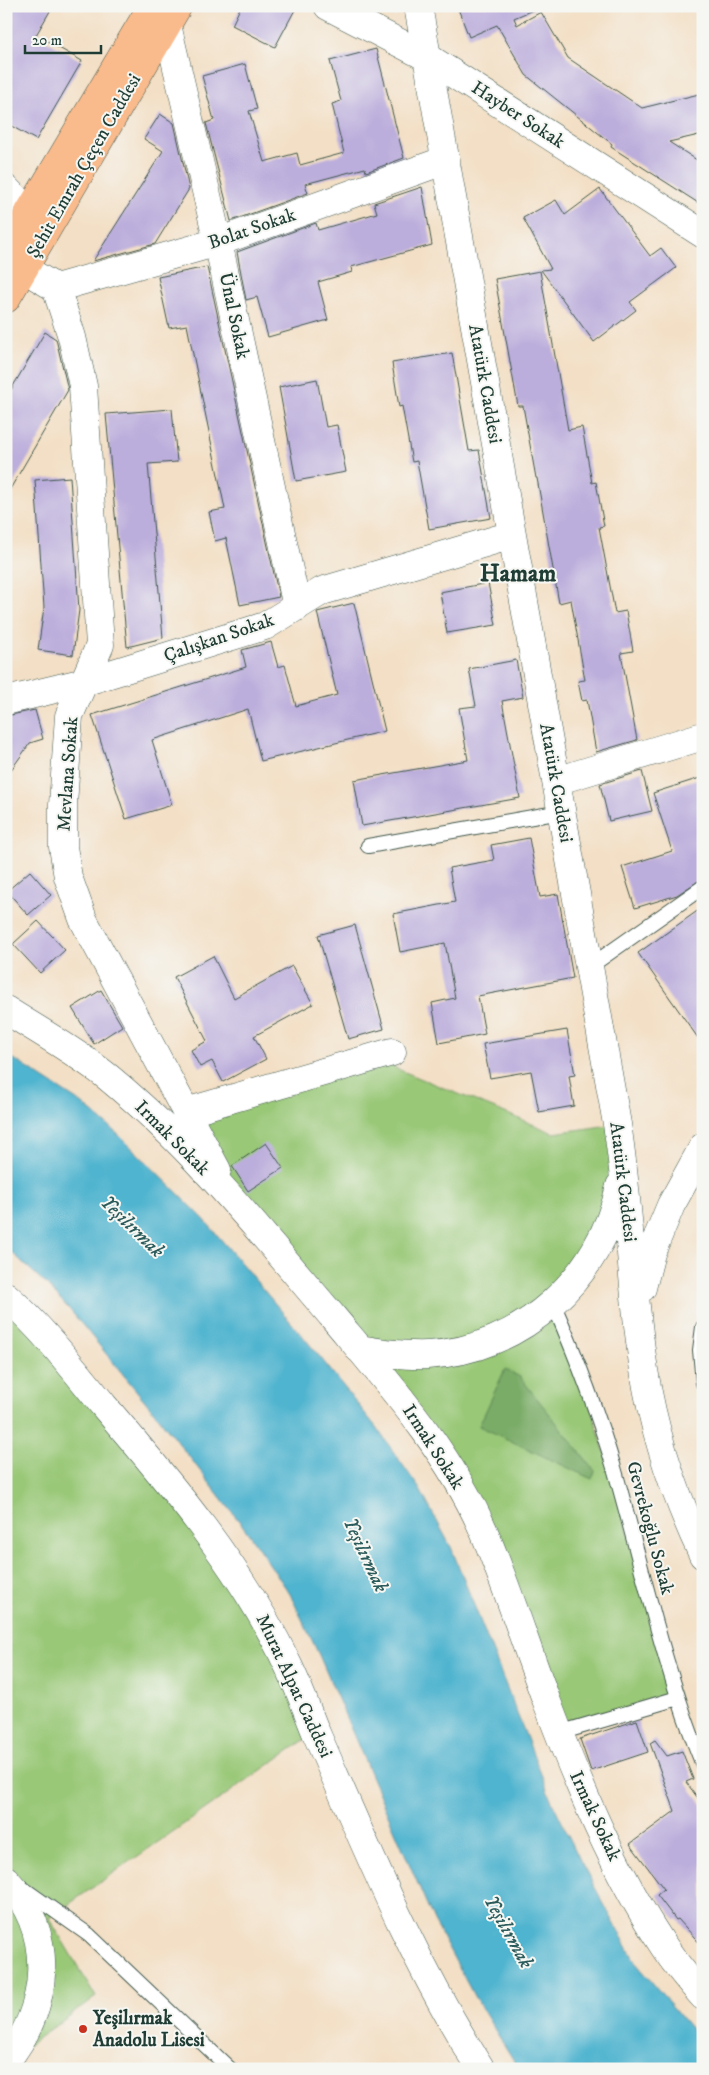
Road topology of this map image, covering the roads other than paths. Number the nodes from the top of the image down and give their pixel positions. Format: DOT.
graph roads {
  1 [pos="328,6"];
  2 [pos="418,6"];
  3 [pos="165,13"];
  4 [pos="427,57"];
  5 [pos="446,160"];
  6 [pos="6,189"];
  7 [pos="29,212"];
  8 [pos="703,234"];
  9 [pos="218,242"];
  10 [pos="12,259"];
  11 [pos="56,288"];
  12 [pos="6,299"];
  13 [pos="512,534"];
  14 [pos="297,607"];
  15 [pos="84,682"];
  16 [pos="6,701"];
  17 [pos="703,736"];
  18 [pos="556,781"];
  19 [pos="561,812"];
  20 [pos="368,846"];
  21 [pos="703,887"];
  22 [pos="589,967"];
  23 [pos="6,1010"];
  24 [pos="392,1052"];
  25 [pos="186,1112"];
  26 [pos="703,1147"];
  27 [pos="624,1167"];
  28 [pos="231,1198"];
  29 [pos="6,1296"];
  30 [pos="553,1303"];
  31 [pos="637,1306"];
  32 [pos="703,1327"];
  33 [pos="359,1349"];
  34 [pos="703,1383"];
  35 [pos="703,1555"];
  36 [pos="678,1698"];
  37 [pos="559,1733"];
  38 [pos="703,1765"];
  39 [pos="6,1878"];
  40 [pos="702,1994"];
  41 [pos="6,2061"];
  42 [pos="230,2069"];
  43 [pos="481,2069"];
  1 -- 4 [label="street, Hayber Sokak"];
  2 -- 4 [label="street, Atatürk Caddesi"];
  3 -- 7 [label="highway, Şehit Emrah Çeçen Caddesi"];
  3 -- 9 [label="street, Ünal Sokak"];
  3 -- 10 [label="highway, Şehit Emrah Çeçen Caddesi"];
  4 -- 5 [label="street, Atatürk Caddesi"];
  4 -- 8 [label="street, Hayber Sokak"];
  5 -- 9 [label="street, Bolat Sokak"];
  5 -- 13 [label="street, Atatürk Caddesi"];
  6 -- 7 [label="street"];
  7 -- 10 [label="highway, Şehit Emrah Çeçen Caddesi"];
  9 -- 11 [label="street, Bolat Sokak"];
  9 -- 14 [label="street, Ünal Sokak"];
  10 -- 11 [label="street"];
  10 -- 12 [label="highway, Şehit Emrah Çeçen Caddesi"];
  11 -- 15 [label="street, Mevlana Sokak"];
  13 -- 14 [label="street, Çalışkan Sokak"];
  13 -- 18 [label="street, Atatürk Caddesi"];
  14 -- 15 [label="street, Çalışkan Sokak"];
  15 -- 16 [label="street, Çalışkan Sokak"];
  15 -- 25 [label="street, Mevlana Sokak"];
  17 -- 18 [label="street"];
  18 -- 19 [label="street, Atatürk Caddesi"];
  19 -- 20 [label="lane"];
  19 -- 22 [label="street, Atatürk Caddesi"];
  21 -- 22 [label="lane"];
  22 -- 27 [label="street, Atatürk Caddesi"];
  23 -- 28 [label="street, Irmak Sokak"];
  24 -- 25 [label="street"];
  25 -- 28 [label="street, Mevlana Sokak"];
  26 -- 31 [label="street"];
  27 -- 30 [label="street"];
  27 -- 31 [label="street, Atatürk Caddesi"];
  28 -- 33 [label="street, Irmak Sokak"];
  29 -- 43 [label="street, Murat Alpat Caddesi"];
  30 -- 33 [label="street"];
  30 -- 36 [label="lane, Gevrekoğlu Sokak"];
  31 -- 35 [label="street, Atatürk Caddesi"];
  32 -- 34 [label="lane"];
  33 -- 37 [label="street, Irmak Sokak"];
  36 -- 37 [label="lane"];
  36 -- 38 [label="lane, Gevrekoğlu Sokak"];
  37 -- 40 [label="street, Irmak Sokak"];
  39 -- 41 [label="street"];
  39 -- 42 [label="lane"];
}
